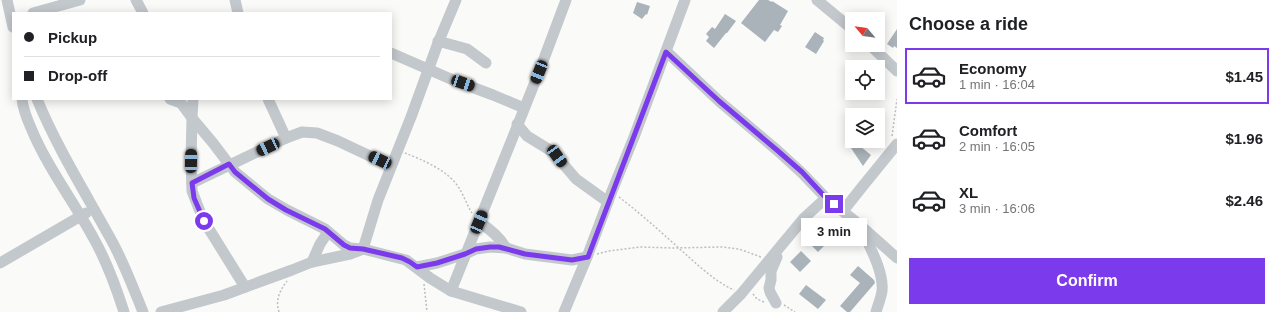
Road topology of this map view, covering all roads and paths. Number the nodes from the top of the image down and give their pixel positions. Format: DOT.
graph roads {
  1 [pos="80,0"];
  2 [pos="136,0"];
  3 [pos="235,0"];
  4 [pos="456,0"];
  5 [pos="566,0"];
  6 [pos="685,0"];
  7 [pos="817,0"];
  8 [pos="4,1"];
  9 [pos="37,12"];
  10 [pos="143,12"];
  11 [pos="238,12"];
  12 [pos="9,22"];
  13 [pos="845,23"];
  14 [pos="438,41"];
  15 [pos="666,52"];
  16 [pos="877,52"];
  17 [pos="392,53"];
  18 [pos="486,63"];
  19 [pos="428,70"];
  20 [pos="897,71"];
  21 [pos="897,99"];
  22 [pos="22,100"];
  23 [pos="37,100"];
  24 [pos="173,100"];
  25 [pos="193,100"];
  26 [pos="268,100"];
  27 [pos="524,108"];
  28 [pos="192,118"];
  29 [pos="517,124"];
  30 [pos="286,138"];
  31 [pos="894,143"];
  32 [pos="398,150"];
  33 [pos="229,164"];
  34 [pos="391,166"];
  35 [pos="192,183"];
  36 [pos="610,196"];
  37 [pos="826,198"];
  38 [pos="93,209"];
  39 [pos="843,211"];
  40 [pos="80,216"];
  41 [pos="479,222"];
  42 [pos="860,225"];
  43 [pos="328,232"];
  44 [pos="506,248"];
  45 [pos="679,248"];
  46 [pos="779,248"];
  47 [pos="363,249"];
  48 [pos="465,254"];
  49 [pos="588,257"];
  50 [pos="897,258"];
  51 [pos="770,260"];
  52 [pos="312,262"];
  53 [pos="0,263"];
  54 [pos="296,268"];
  55 [pos="420,269"];
  56 [pos="245,287"];
  57 [pos="451,291"];
  58 [pos="743,291"];
  59 [pos="776,303"];
  60 [pos="124,312"];
  61 [pos="143,312"];
  62 [pos="160,312"];
  63 [pos="278,312"];
  64 [pos="427,312"];
  65 [pos="522,312"];
  66 [pos="564,312"];
  67 [pos="723,312"];
  68 [pos="876,312"];
  1 -- 9 [label="street"];
  2 -- 10 [label="street"];
  3 -- 11 [label="street"];
  4 -- 14 [label="street"];
  5 -- 27 [label="street"];
  6 -- 15 [label="street"];
  7 -- 13 [label="street"];
  8 -- 12 [label="street"];
  14 -- 18 [label="street"];
  14 -- 19 [label="street"];
  15 -- 36 [label="street"];
  15 -- 37 [label="street"];
  16 -- 20 [label="street"];
  17 -- 19 [label="street"];
  19 -- 27 [label="street"];
  19 -- 32 [label="street"];
  21 -- 31 [label="path"];
  22 -- 40 [label="street"];
  23 -- 38 [label="street"];
  24 -- 28 [label="street"];
  25 -- 28 [label="street"];
  26 -- 30 [label="street"];
  27 -- 29 [label="street"];
  28 -- 33 [label="street"];
  28 -- 35 [label="street"];
  29 -- 36 [label="street"];
  29 -- 41 [label="street"];
  30 -- 33 [label="street"];
  30 -- 34 [label="street"];
  31 -- 39 [label="street"];
  32 -- 34 [label="street"];
  32 -- 41 [label="path"];
  33 -- 35 [label="street"];
  33 -- 43 [label="street"];
  34 -- 47 [label="street"];
  35 -- 56 [label="street"];
  36 -- 45 [label="path"];
  36 -- 49 [label="street"];
  37 -- 39 [label="street"];
  37 -- 46 [label="street"];
  38 -- 40 [label="street"];
  38 -- 61 [label="street"];
  39 -- 42 [label="street"];
  40 -- 53 [label="street"];
  40 -- 60 [label="street"];
  41 -- 44 [label="street"];
  41 -- 48 [label="street"];
  42 -- 50 [label="street"];
  42 -- 68 [label="street"];
  43 -- 47 [label="street"];
  43 -- 52 [label="street"];
  44 -- 48 [label="street"];
  44 -- 49 [label="street"];
  45 -- 49 [label="path"];
  45 -- 51 [label="path"];
  45 -- 58 [label="path"];
  46 -- 51 [label="street"];
  46 -- 59 [label="street"];
  47 -- 52 [label="street"];
  47 -- 55 [label="street"];
  48 -- 55 [label="street"];
  48 -- 57 [label="street"];
  49 -- 66 [label="street"];
  51 -- 58 [label="street"];
  52 -- 54 [label="street"];
  54 -- 56 [label="street"];
  54 -- 63 [label="path"];
  55 -- 57 [label="street"];
  55 -- 64 [label="path"];
  56 -- 62 [label="street"];
  57 -- 65 [label="street"];
  58 -- 67 [label="street"];
}
